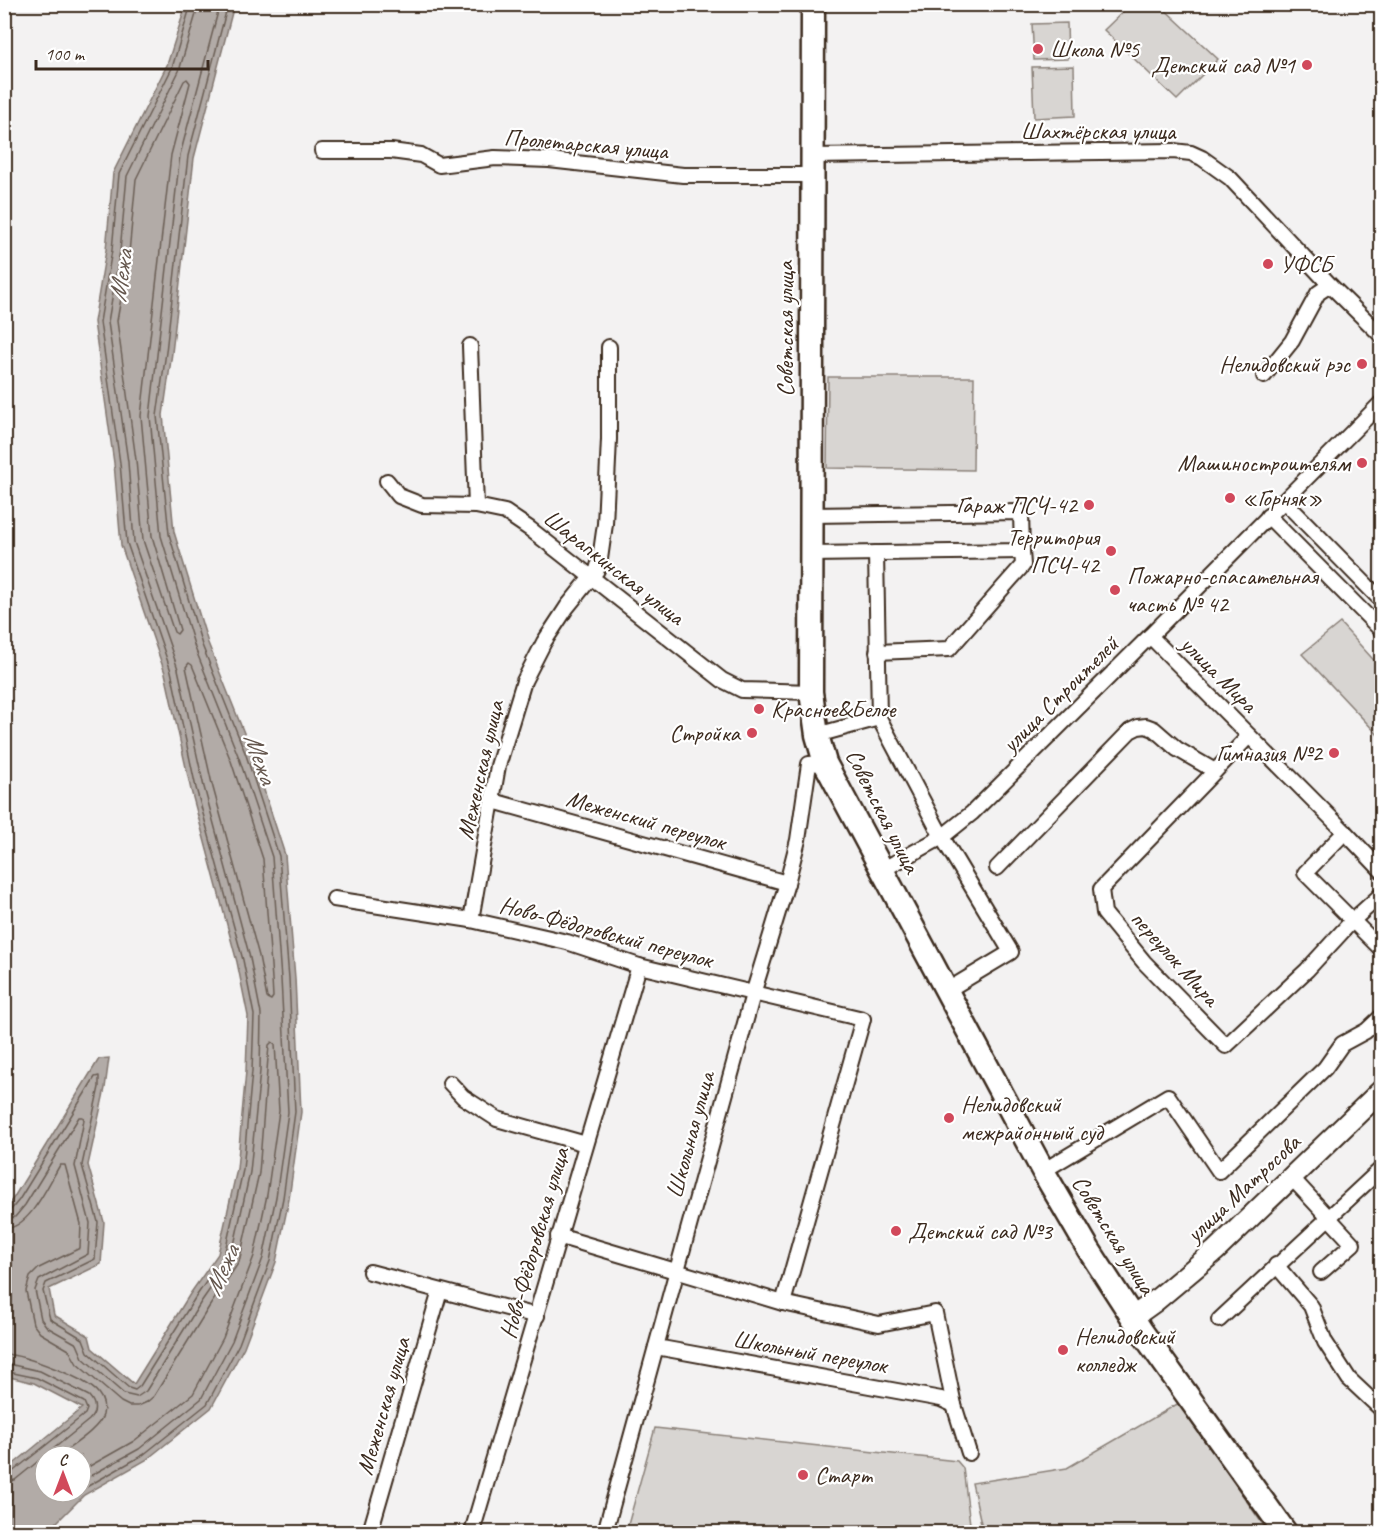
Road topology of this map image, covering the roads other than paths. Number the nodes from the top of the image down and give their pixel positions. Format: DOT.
graph roads {
  1 [pos="813,4"];
  2 [pos="322,151"];
  3 [pos="813,166"];
  4 [pos="1330,285"];
  5 [pos="1382,336"];
  6 [pos="470,346"];
  7 [pos="609,347"];
  8 [pos="1264,376"];
  9 [pos="1382,402"];
  10 [pos="387,481"];
  11 [pos="1284,501"];
  12 [pos="476,506"];
  13 [pos="811,515"];
  14 [pos="1268,516"];
  15 [pos="1022,551"];
  16 [pos="811,554"];
  17 [pos="876,554"];
  18 [pos="591,577"];
  19 [pos="1382,601"];
  20 [pos="1382,632"];
  21 [pos="1150,636"];
  22 [pos="878,652"];
  23 [pos="811,692"];
  24 [pos="879,718"];
  25 [pos="817,735"];
  26 [pos="1249,736"];
  27 [pos="825,763"];
  28 [pos="1215,771"];
  29 [pos="493,801"];
  30 [pos="1345,832"];
  31 [pos="942,837"];
  32 [pos="997,868"];
  33 [pos="882,870"];
  34 [pos="1382,871"];
  35 [pos="787,883"];
  36 [pos="1382,894"];
  37 [pos="334,899"];
  38 [pos="471,920"];
  39 [pos="1353,920"];
  40 [pos="1382,950"];
  41 [pos="639,966"];
  42 [pos="946,991"];
  43 [pos="753,994"];
  44 [pos="1382,1016"];
  45 [pos="864,1019"];
  46 [pos="450,1083"];
  47 [pos="1382,1090"];
  48 [pos="586,1144"];
  49 [pos="1382,1168"];
  50 [pos="1043,1171"];
  51 [pos="1292,1178"];
  52 [pos="1328,1217"];
  53 [pos="558,1236"];
  54 [pos="1276,1265"];
  55 [pos="677,1270"];
  56 [pos="370,1272"];
  57 [pos="1321,1272"];
  58 [pos="440,1291"];
  59 [pos="783,1303"];
  60 [pos="537,1316"];
  61 [pos="1133,1317"];
  62 [pos="1220,1320"];
  63 [pos="656,1347"];
  64 [pos="954,1405"];
  65 [pos="1382,1410"];
  66 [pos="969,1454"];
  67 [pos="370,1533"];
  68 [pos="472,1533"];
  69 [pos="605,1533"];
  70 [pos="1285,1533"];
  1 -- 3 [label="main road, Советская улица"];
  2 -- 3 [label="street, Пролетарская улица"];
  3 -- 4 [label="street, Шахтёрская улица"];
  3 -- 13 [label="main road, Советская улица"];
  4 -- 5 [label="street, Шахтёрская улица"];
  4 -- 8 [label="street"];
  6 -- 12 [label="street"];
  7 -- 18 [label="street, Меженская улица"];
  9 -- 11 [label="street, улица Строителей"];
  10 -- 12 [label="street, Шарапкинская улица"];
  11 -- 14 [label="street, улица Строителей"];
  11 -- 19 [label="street"];
  12 -- 18 [label="street, Шарапкинская улица"];
  13 -- 15 [label="street"];
  13 -- 16 [label="main road, Советская улица"];
  14 -- 20 [label="street"];
  14 -- 21 [label="street, улица Строителей"];
  15 -- 17 [label="street"];
  15 -- 22 [label="street"];
  16 -- 17 [label="street"];
  16 -- 23 [label="main road, Советская улица"];
  17 -- 22 [label="street"];
  18 -- 23 [label="street, Шарапкинская улица"];
  18 -- 29 [label="street, Меженская улица"];
  21 -- 26 [label="street, улица Мира"];
  21 -- 31 [label="street, улица Строителей"];
  22 -- 24 [label="street"];
  23 -- 25 [label="main road, Советская улица"];
  24 -- 25 [label="street"];
  24 -- 31 [label="street"];
  25 -- 27 [label="main road, Советская улица"];
  26 -- 28 [label="street, переулок Мира"];
  26 -- 30 [label="street, улица Мира"];
  27 -- 33 [label="main road, Советская улица"];
  27 -- 35 [label="street, Школьная улица"];
  28 -- 32 [label="street"];
  28 -- 39 [label="street, переулок Мира"];
  29 -- 35 [label="street, Меженский переулок"];
  29 -- 38 [label="street, Меженская улица"];
  30 -- 34 [label="street, улица Мира"];
  30 -- 39 [label="street"];
  31 -- 33 [label="street, улица Строителей"];
  31 -- 42 [label="street"];
  33 -- 42 [label="main road, Советская улица"];
  35 -- 43 [label="street, Школьная улица"];
  36 -- 39 [label="street, переулок Мира"];
  37 -- 38 [label="street, Ново-Фёдоровский переулок"];
  38 -- 41 [label="street, Ново-Фёдоровский переулок"];
  39 -- 40 [label="street"];
  41 -- 43 [label="street, Ново-Фёдоровский переулок"];
  41 -- 48 [label="street, Ново-Фёдоровская улица"];
  42 -- 50 [label="main road, Советская улица"];
  43 -- 45 [label="street, Ново-Фёдоровский переулок"];
  43 -- 55 [label="street, Школьная улица"];
  44 -- 50 [label="street"];
  45 -- 59 [label="street, Школьный переулок"];
  46 -- 48 [label="street"];
  47 -- 51 [label="main road, улица Матросова"];
  48 -- 53 [label="street, Ново-Фёдоровская улица"];
  49 -- 52 [label="street"];
  50 -- 61 [label="main road, Советская улица"];
  51 -- 52 [label="street"];
  51 -- 61 [label="main road, улица Матросова"];
  52 -- 54 [label="street"];
  52 -- 57 [label="street"];
  53 -- 55 [label="street, Школьный переулок"];
  53 -- 60 [label="street, Ново-Фёдоровская улица"];
  54 -- 62 [label="street"];
  54 -- 65 [label="street"];
  55 -- 59 [label="street, Школьный переулок"];
  55 -- 63 [label="street, Школьная улица"];
  56 -- 58 [label="street"];
  58 -- 60 [label="street"];
  58 -- 67 [label="street, Меженская улица"];
  59 -- 64 [label="street, Школьный переулок"];
  60 -- 68 [label="street, Ново-Фёдоровская улица"];
  61 -- 70 [label="main road, Советская улица"];
  63 -- 64 [label="street, Школьный переулок"];
  63 -- 69 [label="street, Школьная улица"];
  64 -- 66 [label="street"];
}
